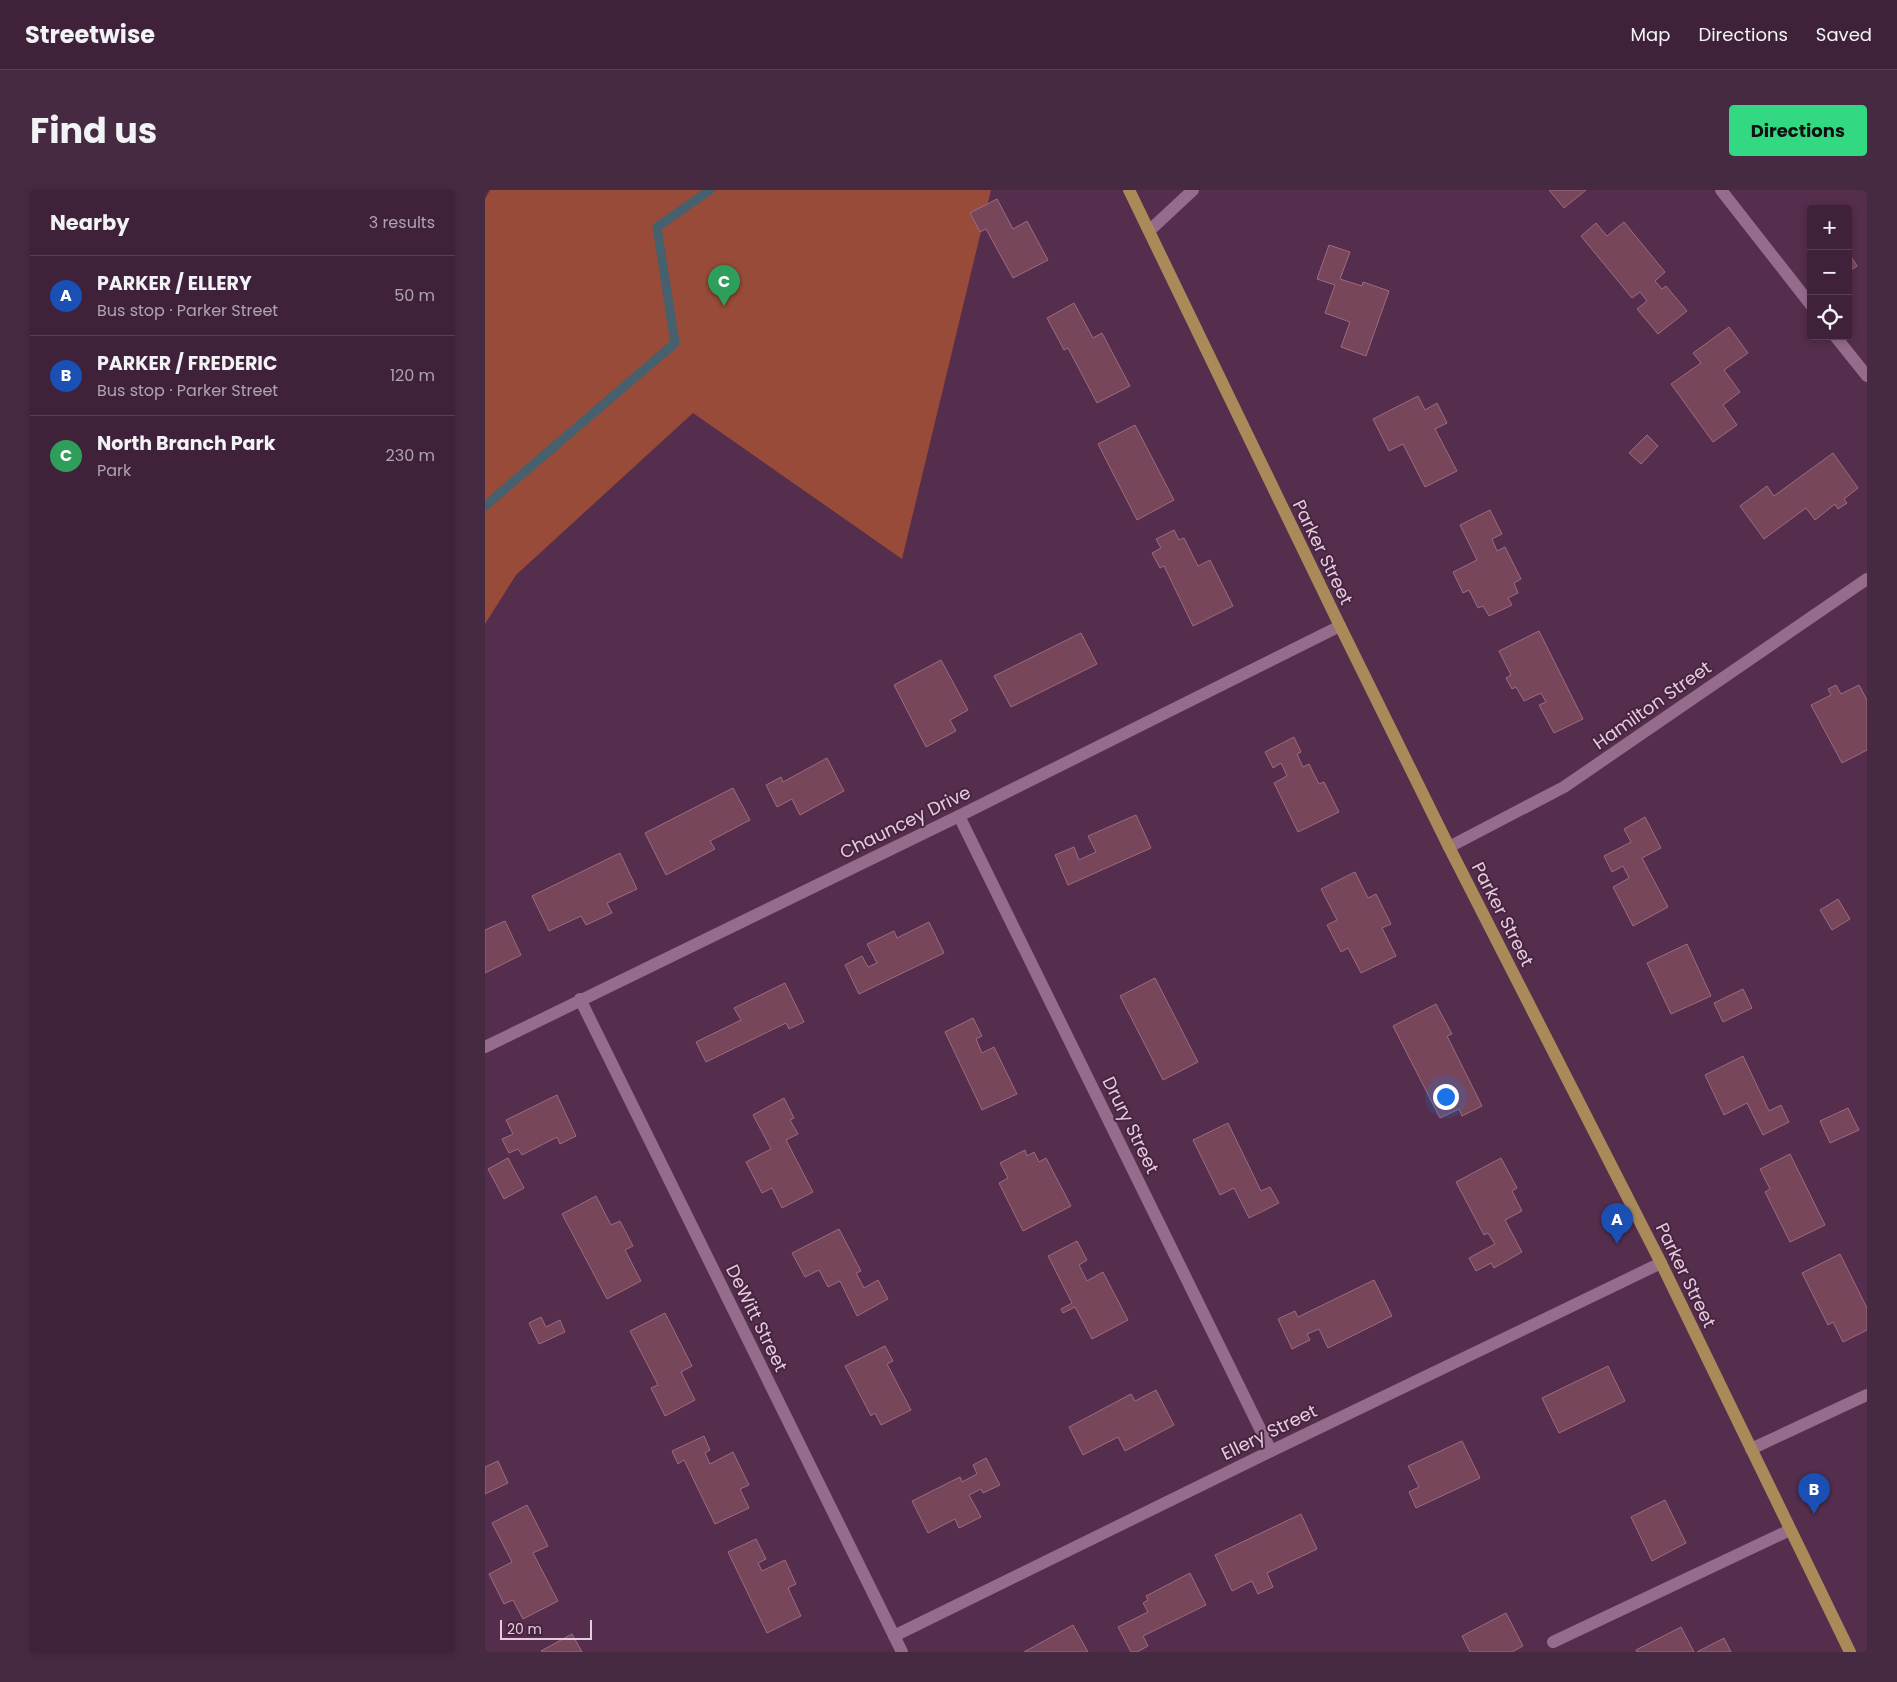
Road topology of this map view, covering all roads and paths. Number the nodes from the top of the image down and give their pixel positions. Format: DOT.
graph roads {
  1 [pos="1129,190"];
  2 [pos="1193,190"];
  3 [pos="1721,190"];
  4 [pos="1149,231"];
  5 [pos="1807,300"];
  6 [pos="1838,340"];
  7 [pos="1867,376"];
  8 [pos="1867,579"];
  9 [pos="1340,626"];
  10 [pos="959,816"];
  11 [pos="1449,847"];
  12 [pos="580,999"];
  13 [pos="485,1047"];
  14 [pos="1661,1263"];
  15 [pos="1867,1395"];
  16 [pos="1751,1449"];
  17 [pos="1271,1451"];
  18 [pos="1790,1530"];
  19 [pos="894,1636"];
  20 [pos="1553,1642"];
  21 [pos="902,1652"];
  22 [pos="1850,1652"];
  1 -- 4 [label="main road, Parker Street"];
  2 -- 4 [label="street"];
  3 -- 5 [label="street"];
  4 -- 9 [label="main road, Parker Street"];
  6 -- 7 [label="street"];
  8 -- 11 [label="street, Hamilton Street"];
  9 -- 10 [label="street, Chauncey Drive"];
  9 -- 11 [label="main road, Parker Street"];
  10 -- 12 [label="street, Chauncey Drive"];
  10 -- 17 [label="street, Drury Street"];
  11 -- 14 [label="main road, Parker Street"];
  12 -- 13 [label="street, Chauncey Drive"];
  12 -- 19 [label="street, DeWitt Street"];
  14 -- 16 [label="main road, Parker Street"];
  14 -- 17 [label="street, Ellery Street"];
  15 -- 16 [label="street"];
  16 -- 18 [label="main road, Parker Street"];
  17 -- 19 [label="street, Ellery Street"];
  18 -- 20 [label="street"];
  18 -- 22 [label="main road, Parker Street"];
  19 -- 21 [label="street, DeWitt Street"];
}
